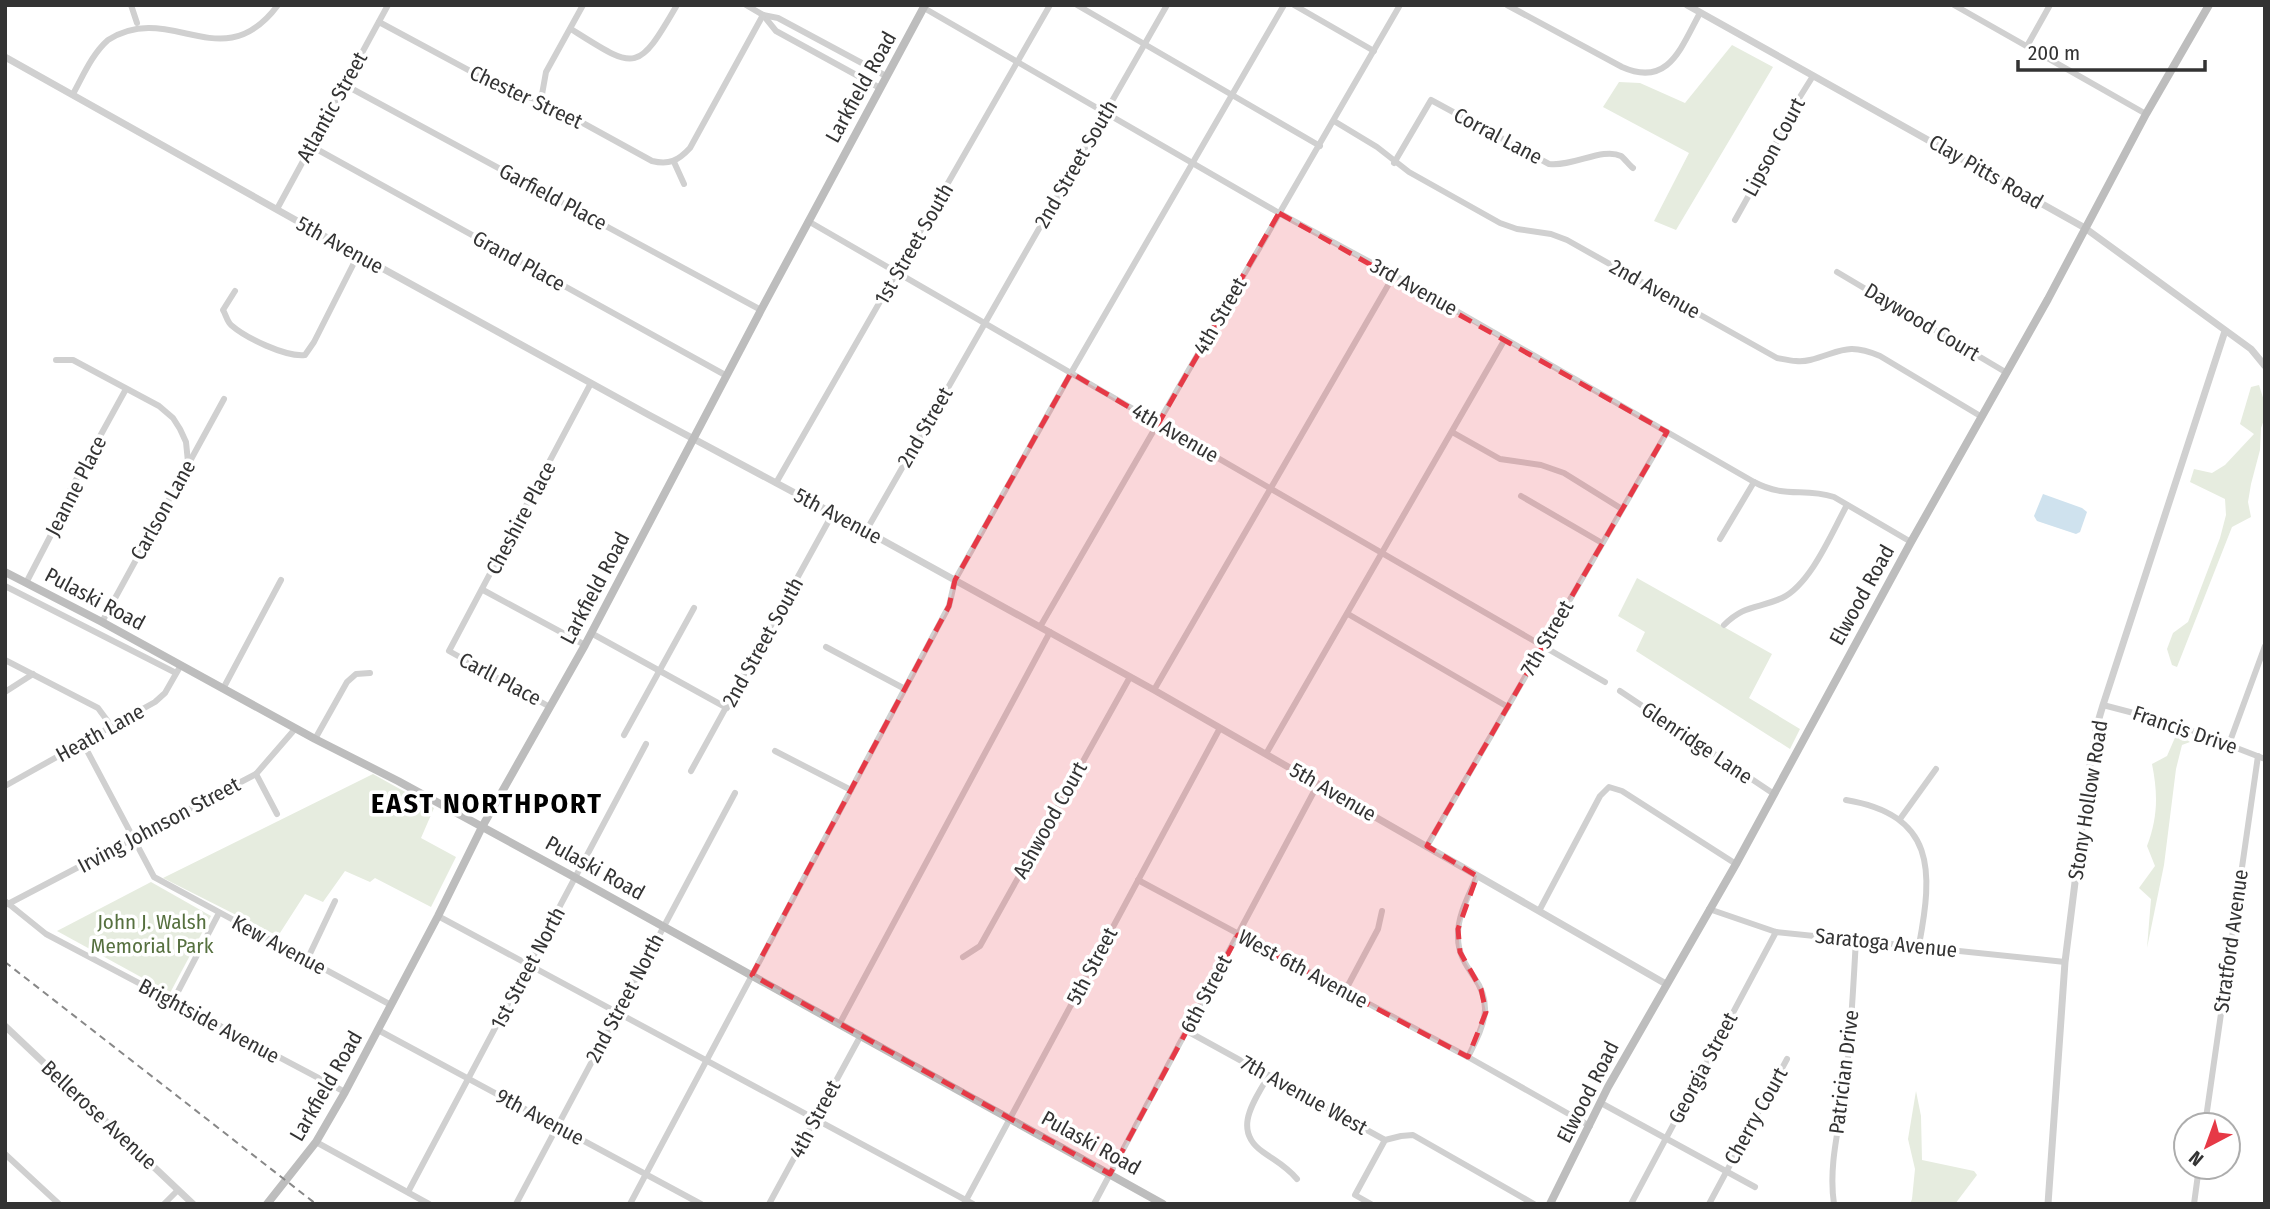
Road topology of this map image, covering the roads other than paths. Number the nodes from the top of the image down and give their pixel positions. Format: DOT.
graph roads {
  1 [pos="131,5"];
  2 [pos="278,5"];
  3 [pos="388,5"];
  4 [pos="583,5"];
  5 [pos="677,5"];
  6 [pos="746,5"];
  7 [pos="1050,5"];
  8 [pos="1077,5"];
  9 [pos="1167,5"];
  10 [pos="1284,5"];
  11 [pos="1294,5"];
  12 [pos="1400,5"];
  13 [pos="1507,5"];
  14 [pos="1687,5"];
  15 [pos="1954,5"];
  16 [pos="2050,5"];
  17 [pos="2209,5"];
  18 [pos="924,6"];
  19 [pos="1700,13"];
  20 [pos="763,15"];
  21 [pos="152,21"];
  22 [pos="379,22"];
  23 [pos="137,23"];
  24 [pos="181,24"];
  25 [pos="570,29"];
  26 [pos="1144,45"];
  27 [pos="2027,46"];
  28 [pos="1374,51"];
  29 [pos="844,54"];
  30 [pos="5,57"];
  31 [pos="1018,63"];
  32 [pos="838,64"];
  33 [pos="886,76"];
  34 [pos="1813,76"];
  35 [pos="345,85"];
  36 [pos="880,88"];
  37 [pos="73,94"];
  38 [pos="1232,95"];
  39 [pos="541,100"];
  40 [pos="1105,113"];
  41 [pos="2147,114"];
  42 [pos="1334,121"];
  43 [pos="311,146"];
  44 [pos="1320,146"];
  45 [pos="674,162"];
  46 [pos="1193,163"];
  47 [pos="1395,163"];
  48 [pos="1633,168"];
  49 [pos="684,184"];
  50 [pos="277,209"];
  51 [pos="1279,213"];
  52 [pos="1735,219"];
  53 [pos="808,221"];
  54 [pos="2085,228"];
  55 [pos="358,255"];
  56 [pos="1837,272"];
  57 [pos="897,273"];
  58 [pos="1394,275"];
  59 [pos="235,291"];
  60 [pos="761,310"];
  61 [pos="985,324"];
  62 [pos="2225,331"];
  63 [pos="1505,338"];
  64 [pos="305,355"];
  65 [pos="56,359"];
  66 [pos="311,361"];
  67 [pos="2265,366"];
  68 [pos="1071,373"];
  69 [pos="2007,373"];
  70 [pos="727,376"];
  71 [pos="591,383"];
  72 [pos="126,389"];
  73 [pos="224,399"];
  74 [pos="1982,417"];
  75 [pos="1158,424"];
  76 [pos="1452,432"];
  77 [pos="1667,432"];
  78 [pos="694,438"];
  79 [pos="188,464"];
  80 [pos="776,482"];
  81 [pos="1754,482"];
  82 [pos="1271,488"];
  83 [pos="1521,496"];
  84 [pos="1847,505"];
  85 [pos="1622,509"];
  86 [pos="833,513"];
  87 [pos="866,531"];
  88 [pos="1720,539"];
  89 [pos="1911,542"];
  90 [pos="1602,543"];
  91 [pos="1382,552"];
  92 [pos="5,572"];
  93 [pos="281,580"];
  94 [pos="955,580"];
  95 [pos="26,583"];
  96 [pos="5,586"];
  97 [pos="483,590"];
  98 [pos="694,608"];
  99 [pos="1348,614"];
  100 [pos="102,622"];
  101 [pos="1724,625"];
  102 [pos="1040,627"];
  103 [pos="1050,632"];
  104 [pos="591,633"];
  105 [pos="585,645"];
  106 [pos="1542,645"];
  107 [pos="2265,646"];
  108 [pos="826,648"];
  109 [pos="449,651"];
  110 [pos="5,660"];
  111 [pos="178,669"];
  112 [pos="659,671"];
  113 [pos="370,673"];
  114 [pos="33,674"];
  115 [pos="1130,677"];
  116 [pos="1605,682"];
  117 [pos="224,687"];
  118 [pos="905,689"];
  119 [pos="1154,690"];
  120 [pos="1620,691"];
  121 [pos="5,692"];
  122 [pos="2104,705"];
  123 [pos="550,706"];
  124 [pos="1508,707"];
  125 [pos="727,708"];
  126 [pos="111,727"];
  127 [pos="1220,728"];
  128 [pos="295,729"];
  129 [pos="624,735"];
  130 [pos="315,739"];
  131 [pos="83,743"];
  132 [pos="646,744"];
  133 [pos="2230,744"];
  134 [pos="775,751"];
  135 [pos="1266,754"];
  136 [pos="2261,758"];
  137 [pos="1936,769"];
  138 [pos="691,771"];
  139 [pos="256,774"];
  140 [pos="1318,784"];
  141 [pos="5,786"];
  142 [pos="851,790"];
  143 [pos="735,793"];
  144 [pos="1774,794"];
  145 [pos="1846,800"];
  146 [pos="277,814"];
  147 [pos="1900,819"];
  148 [pos="482,827"];
  149 [pos="133,838"];
  150 [pos="1427,846"];
  151 [pos="1736,864"];
  152 [pos="1478,876"];
  153 [pos="576,878"];
  154 [pos="1138,880"];
  155 [pos="335,901"];
  156 [pos="7,903"];
  157 [pos="1709,909"];
  158 [pos="1382,911"];
  159 [pos="1539,911"];
  160 [pos="219,913"];
  161 [pos="438,916"];
  162 [pos="663,926"];
  163 [pos="1776,932"];
  164 [pos="1238,935"];
  165 [pos="1856,940"];
  166 [pos="1919,945"];
  167 [pos="963,957"];
  168 [pos="307,960"];
  169 [pos="2065,962"];
  170 [pos="529,966"];
  171 [pos="752,975"];
  172 [pos="1665,984"];
  173 [pos="1345,991"];
  174 [pos="173,1002"];
  175 [pos="391,1005"];
  176 [pos="617,1013"];
  177 [pos="840,1023"];
  178 [pos="5,1026"];
  179 [pos="378,1030"];
  180 [pos="1187,1031"];
  181 [pos="861,1035"];
  182 [pos="1468,1057"];
  183 [pos="1787,1059"];
  184 [pos="706,1060"];
  185 [pos="1269,1075"];
  186 [pos="468,1079"];
  187 [pos="345,1091"];
  188 [pos="1601,1103"];
  189 [pos="2207,1111"];
  190 [pos="1010,1118"];
  191 [pos="815,1119"];
  192 [pos="557,1126"];
  193 [pos="1590,1126"];
  194 [pos="1665,1139"];
  195 [pos="1385,1140"];
  196 [pos="316,1142"];
  197 [pos="5,1154"];
  198 [pos="1726,1172"];
  199 [pos="646,1174"];
  200 [pos="1110,1174"];
  201 [pos="1297,1180"];
  202 [pos="2197,1181"];
  203 [pos="1755,1187"];
  204 [pos="178,1190"];
  205 [pos="408,1192"];
  206 [pos="965,1202"];
  207 [pos="59,1204"];
  208 [pos="164,1204"];
  209 [pos="194,1204"];
  210 [pos="267,1204"];
  211 [pos="429,1204"];
  212 [pos="516,1204"];
  213 [pos="630,1204"];
  214 [pos="701,1204"];
  215 [pos="769,1204"];
  216 [pos="974,1204"];
  217 [pos="1094,1204"];
  218 [pos="1163,1204"];
  219 [pos="1371,1204"];
  220 [pos="1534,1204"];
  221 [pos="1550,1204"];
  222 [pos="1631,1204"];
  223 [pos="1709,1204"];
  224 [pos="1834,1204"];
  225 [pos="2048,1204"];
  226 [pos="2194,1204"];
  1 -- 23 [label="street"];
  2 -- 24 [label="street"];
  3 -- 22 [label="street, Atlantic Street"];
  4 -- 25 [label="street"];
  5 -- 25 [label="street"];
  6 -- 20 [label="street"];
  7 -- 31 [label="street, 1st Street South"];
  8 -- 26 [label="street"];
  9 -- 26 [label="street, 2nd Street South"];
  10 -- 38 [label="street"];
  11 -- 28 [label="street"];
  12 -- 28 [label="street, 4th Street"];
  13 -- 19 [label="street"];
  14 -- 19 [label="street, Clay Pitts Road"];
  15 -- 27 [label="street"];
  16 -- 27 [label="street"];
  17 -- 41 [label="main road, Elwood Road"];
  18 -- 31 [label="street, 3rd Avenue"];
  18 -- 33 [label="main road, Larkfield Road"];
  19 -- 34 [label="street, Clay Pitts Road"];
  20 -- 29 [label="street"];
  20 -- 32 [label="street"];
  20 -- 45 [label="street"];
  21 -- 23 [label="street"];
  22 -- 35 [label="street, Atlantic Street"];
  22 -- 39 [label="street, Chester Street"];
  23 -- 37 [label="street"];
  25 -- 39 [label="street"];
  26 -- 38 [label="street"];
  26 -- 40 [label="street, 2nd Street South"];
  27 -- 41 [label="street"];
  28 -- 42 [label="street, 4th Street"];
  29 -- 32 [label="street"];
  29 -- 33 [label="street"];
  30 -- 37 [label="street, 5th Avenue"];
  31 -- 40 [label="street, 3rd Avenue"];
  31 -- 57 [label="street, 1st Street South"];
  32 -- 36 [label="street"];
  33 -- 36 [label="main road, Larkfield Road"];
  34 -- 52 [label="street, Lipson Court"];
  34 -- 54 [label="street, Clay Pitts Road"];
  35 -- 43 [label="street, Atlantic Street"];
  35 -- 60 [label="street, Garfield Place"];
  36 -- 53 [label="main road, Larkfield Road"];
  37 -- 50 [label="street, 5th Avenue"];
  38 -- 44 [label="street"];
  38 -- 46 [label="street"];
  39 -- 45 [label="street, Chester Street"];
  40 -- 46 [label="street, 3rd Avenue"];
  40 -- 61 [label="street, 2nd Street South"];
  41 -- 54 [label="main road, Elwood Road"];
  42 -- 44 [label="street, 4th Street"];
  42 -- 47 [label="street, 2nd Avenue"];
  43 -- 50 [label="street, Atlantic Street"];
  43 -- 70 [label="street, Grand Place"];
  44 -- 51 [label="street, 4th Street"];
  45 -- 49 [label="street"];
  46 -- 51 [label="street, 3rd Avenue"];
  46 -- 68 [label="street"];
  47 -- 48 [label="street, Corral Lane"];
  47 -- 74 [label="street, 2nd Avenue"];
  50 -- 55 [label="street, 5th Avenue"];
  51 -- 58 [label="street, 3rd Avenue"];
  51 -- 75 [label="street, 4th Street"];
  53 -- 57 [label="street, 4th Avenue"];
  53 -- 60 [label="main road, Larkfield Road"];
  54 -- 62 [label="street, Clay Pitts Road"];
  54 -- 69 [label="main road, Elwood Road"];
  55 -- 64 [label="street"];
  55 -- 71 [label="street, 5th Avenue"];
  56 -- 69 [label="street, Daywood Court"];
  57 -- 61 [label="street, 4th Avenue"];
  57 -- 80 [label="street, 1st Street South"];
  58 -- 63 [label="street, 3rd Avenue"];
  58 -- 82 [label="street"];
  59 -- 64 [label="street"];
  60 -- 70 [label="main road, Larkfield Road"];
  61 -- 68 [label="street, 4th Avenue"];
  61 -- 87 [label="street, 2nd Street"];
  62 -- 67 [label="street, Clay Pitts Road"];
  62 -- 122 [label="street, Stony Hollow Road"];
  63 -- 76 [label="street"];
  63 -- 77 [label="street, 3rd Avenue"];
  64 -- 66 [label="street"];
  65 -- 72 [label="street"];
  68 -- 75 [label="street, 4th Avenue"];
  68 -- 94 [label="street"];
  69 -- 74 [label="main road, Elwood Road"];
  70 -- 78 [label="main road, Larkfield Road"];
  71 -- 78 [label="street, 5th Avenue"];
  71 -- 97 [label="street, Cheshire Place"];
  72 -- 79 [label="street"];
  72 -- 95 [label="street, Jeanne Place"];
  73 -- 79 [label="street, Carlson Lane"];
  74 -- 89 [label="main road, Elwood Road"];
  75 -- 82 [label="street, 4th Avenue"];
  75 -- 102 [label="street, 4th Street"];
  76 -- 85 [label="street"];
  76 -- 91 [label="street"];
  77 -- 81 [label="street, 3rd Avenue"];
  77 -- 85 [label="street, 7th Street"];
  78 -- 80 [label="street, 5th Avenue"];
  78 -- 104 [label="main road, Larkfield Road"];
  79 -- 100 [label="street, Carlson Lane"];
  80 -- 86 [label="street, 5th Avenue"];
  81 -- 84 [label="street, 3rd Avenue"];
  81 -- 88 [label="street"];
  82 -- 91 [label="street, 4th Avenue"];
  82 -- 119 [label="street"];
  83 -- 90 [label="street"];
  84 -- 89 [label="street, 3rd Avenue"];
  84 -- 101 [label="street"];
  85 -- 90 [label="street, 7th Street"];
  86 -- 87 [label="street, 5th Avenue"];
  86 -- 125 [label="street, 2nd Street South"];
  87 -- 94 [label="street, 5th Avenue"];
  89 -- 144 [label="main road, Elwood Road"];
  90 -- 106 [label="street, 7th Street"];
  91 -- 99 [label="street"];
  91 -- 106 [label="street, 4th Avenue"];
  92 -- 95 [label="main road, Pulaski Road"];
  93 -- 117 [label="street"];
  94 -- 102 [label="street, 5th Avenue"];
  94 -- 118 [label="street"];
  95 -- 100 [label="main road, Pulaski Road"];
  96 -- 111 [label="street"];
  97 -- 105 [label="street"];
  97 -- 109 [label="street, Cheshire Place"];
  98 -- 112 [label="street"];
  99 -- 124 [label="street"];
  99 -- 135 [label="street"];
  100 -- 111 [label="main road, Pulaski Road"];
  102 -- 103 [label="street, 5th Avenue"];
  103 -- 115 [label="street, 5th Avenue"];
  103 -- 177 [label="street"];
  104 -- 105 [label="main road, Larkfield Road"];
  104 -- 112 [label="street"];
  105 -- 123 [label="main road, Larkfield Road"];
  106 -- 116 [label="street"];
  106 -- 124 [label="street, 7th Street"];
  107 -- 133 [label="street"];
  108 -- 118 [label="street"];
  109 -- 123 [label="street, Carll Place"];
  110 -- 114 [label="street"];
  111 -- 117 [label="main road, Pulaski Road"];
  111 -- 126 [label="street, Heath Lane"];
  112 -- 125 [label="street"];
  112 -- 129 [label="street"];
  113 -- 130 [label="street"];
  114 -- 121 [label="street"];
  114 -- 126 [label="street"];
  115 -- 119 [label="street, 5th Avenue"];
  115 -- 167 [label="street, Ashwood Court"];
  117 -- 128 [label="main road, Pulaski Road"];
  118 -- 142 [label="street"];
  119 -- 127 [label="street, 5th Avenue"];
  120 -- 144 [label="street, Glenridge Lane"];
  122 -- 133 [label="street, Francis Drive"];
  122 -- 169 [label="street, Stony Hollow Road"];
  123 -- 148 [label="main road, Larkfield Road"];
  124 -- 150 [label="street, 7th Street"];
  125 -- 138 [label="street, 2nd Street South"];
  126 -- 131 [label="street, Heath Lane"];
  127 -- 135 [label="street, 5th Avenue"];
  127 -- 154 [label="street, 5th Street"];
  128 -- 130 [label="main road, Pulaski Road"];
  128 -- 139 [label="street, Irving Johnson Street"];
  130 -- 148 [label="main road, Pulaski Road"];
  131 -- 141 [label="street, Heath Lane"];
  131 -- 149 [label="street, Kew Avenue"];
  132 -- 153 [label="street, 1st Street North"];
  133 -- 136 [label="street, Francis Drive"];
  134 -- 142 [label="street"];
  135 -- 140 [label="street, 5th Avenue"];
  136 -- 189 [label="street, Stratford Avenue"];
  137 -- 147 [label="street"];
  139 -- 146 [label="street"];
  139 -- 149 [label="street, Irving Johnson Street"];
  140 -- 150 [label="street, 5th Avenue"];
  140 -- 164 [label="street, 6th Street"];
  142 -- 171 [label="street"];
  143 -- 162 [label="street, 2nd Street North"];
  144 -- 151 [label="main road, Elwood Road"];
  145 -- 147 [label="street"];
  147 -- 166 [label="street"];
  148 -- 153 [label="main road, Pulaski Road"];
  148 -- 161 [label="main road, Larkfield Road"];
  149 -- 156 [label="street, Irving Johnson Street"];
  149 -- 160 [label="street, Kew Avenue"];
  150 -- 152 [label="street, 5th Avenue"];
  151 -- 157 [label="main road, Elwood Road"];
  151 -- 159 [label="street"];
  152 -- 159 [label="street, 5th Avenue"];
  152 -- 182 [label="street"];
  153 -- 162 [label="main road, Pulaski Road"];
  153 -- 170 [label="street, 1st Street North"];
  154 -- 164 [label="street, West 6th Avenue"];
  154 -- 190 [label="street, 5th Street"];
  155 -- 168 [label="street"];
  156 -- 174 [label="street, Brightside Avenue"];
  157 -- 163 [label="street, Saratoga Avenue"];
  157 -- 172 [label="main road, Elwood Road"];
  158 -- 173 [label="street"];
  159 -- 172 [label="street, 5th Avenue"];
  160 -- 168 [label="street, Kew Avenue"];
  160 -- 174 [label="street"];
  161 -- 170 [label="street"];
  161 -- 175 [label="main road, Larkfield Road"];
  162 -- 171 [label="main road, Pulaski Road"];
  162 -- 176 [label="street, 2nd Street North"];
  163 -- 165 [label="street, Saratoga Avenue"];
  163 -- 194 [label="street, Georgia Street"];
  164 -- 173 [label="street, West 6th Avenue"];
  164 -- 180 [label="street, 6th Street"];
  165 -- 166 [label="street, Saratoga Avenue"];
  165 -- 224 [label="street, Patrician Drive"];
  166 -- 169 [label="street, Saratoga Avenue"];
  168 -- 175 [label="street, Kew Avenue"];
  169 -- 225 [label="street, Stony Hollow Road"];
  170 -- 176 [label="street"];
  170 -- 186 [label="street, 1st Street North"];
  171 -- 177 [label="main road, Pulaski Road"];
  171 -- 184 [label="street"];
  172 -- 188 [label="main road, Elwood Road"];
  173 -- 182 [label="street, West 6th Avenue"];
  174 -- 187 [label="street, Brightside Avenue"];
  175 -- 179 [label="main road, Larkfield Road"];
  176 -- 184 [label="street"];
  176 -- 192 [label="street, 2nd Street North"];
  177 -- 181 [label="main road, Pulaski Road"];
  178 -- 204 [label="street, Bellerose Avenue"];
  179 -- 186 [label="street, 9th Avenue"];
  179 -- 187 [label="main road, Larkfield Road"];
  180 -- 185 [label="street, 7th Avenue West"];
  180 -- 200 [label="street, 6th Street"];
  181 -- 190 [label="main road, Pulaski Road"];
  181 -- 191 [label="street, 4th Street"];
  182 -- 193 [label="street, West 6th Avenue"];
  183 -- 198 [label="street, Cherry Court"];
  184 -- 191 [label="street"];
  184 -- 199 [label="street"];
  185 -- 195 [label="street, 7th Avenue West"];
  185 -- 201 [label="street"];
  186 -- 192 [label="street, 9th Avenue"];
  186 -- 205 [label="street, 1st Street North"];
  187 -- 196 [label="main road, Larkfield Road"];
  188 -- 193 [label="main road, Elwood Road"];
  188 -- 194 [label="street"];
  190 -- 200 [label="main road, Pulaski Road"];
  190 -- 206 [label="street, 5th Street"];
  191 -- 206 [label="street"];
  191 -- 215 [label="street, 4th Street"];
  192 -- 199 [label="street, 9th Avenue"];
  192 -- 212 [label="street, 2nd Street North"];
  193 -- 221 [label="main road, Elwood Road"];
  194 -- 198 [label="street"];
  194 -- 222 [label="street, Georgia Street"];
  195 -- 219 [label="street"];
  195 -- 220 [label="street, 7th Avenue West"];
  196 -- 205 [label="street"];
  196 -- 210 [label="main road, Larkfield Road"];
  197 -- 207 [label="street"];
  198 -- 203 [label="street"];
  198 -- 223 [label="street, Cherry Court"];
  199 -- 213 [label="street"];
  199 -- 214 [label="street, 9th Avenue"];
  200 -- 217 [label="street, 6th Street"];
  200 -- 218 [label="main road, Pulaski Road"];
  202 -- 226 [label="street"];
  204 -- 208 [label="street"];
  204 -- 209 [label="street, Bellerose Avenue"];
  205 -- 211 [label="street"];
  206 -- 216 [label="street"];
}
